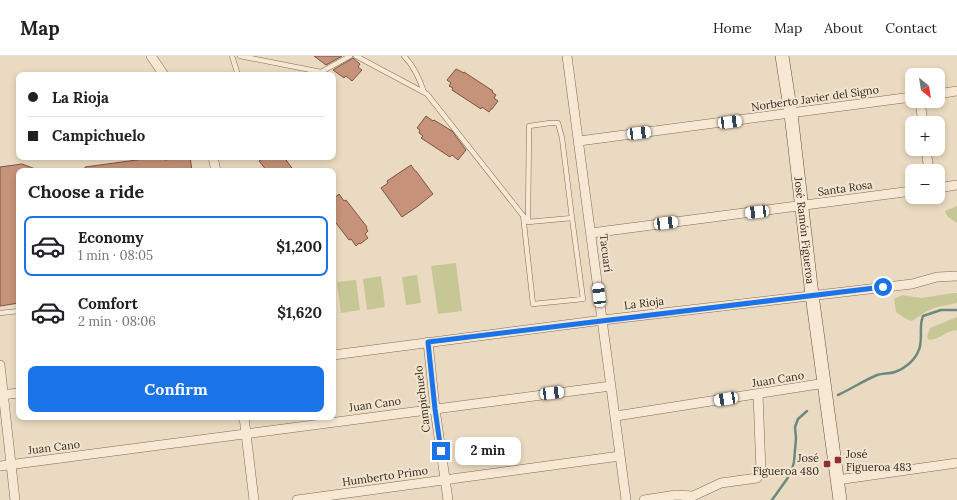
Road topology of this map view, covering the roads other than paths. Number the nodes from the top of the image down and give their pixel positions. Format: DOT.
graph roads {
  1 [pos="151,56"];
  2 [pos="232,56"];
  3 [pos="240,56"];
  4 [pos="350,56"];
  5 [pos="356,56"];
  6 [pos="567,56"];
  7 [pos="782,56"];
  8 [pos="406,57"];
  9 [pos="328,68"];
  10 [pos="162,72"];
  11 [pos="237,72"];
  12 [pos="314,72"];
  13 [pos="321,72"];
  14 [pos="326,72"];
  15 [pos="957,91"];
  16 [pos="424,92"];
  17 [pos="945,93"];
  18 [pos="905,98"];
  19 [pos="790,114"];
  20 [pos="579,141"];
  21 [pos="957,185"];
  22 [pos="945,187"];
  23 [pos="905,192"];
  24 [pos="802,206"];
  25 [pos="523,215"];
  26 [pos="572,218"];
  27 [pos="528,222"];
  28 [pos="591,233"];
  29 [pos="957,276"];
  30 [pos="812,295"];
  31 [pos="16,311"];
  32 [pos="0,313"];
  33 [pos="603,320"];
  34 [pos="428,342"];
  35 [pos="336,355"];
  36 [pos="0,365"];
  37 [pos="824,383"];
  38 [pos="611,386"];
  39 [pos="16,393"];
  40 [pos="758,394"];
  41 [pos="2,395"];
  42 [pos="435,409"];
  43 [pos="616,416"];
  44 [pos="244,420"];
  45 [pos="246,434"];
  46 [pos="620,456"];
  47 [pos="957,463"];
  48 [pos="12,464"];
  49 [pos="0,466"];
  50 [pos="445,479"];
  51 [pos="837,480"];
  52 [pos="693,498"];
  53 [pos="15,500"];
  54 [pos="254,500"];
  55 [pos="297,500"];
  56 [pos="448,500"];
  57 [pos="626,500"];
  58 [pos="644,500"];
  59 [pos="840,500"];
  1 -- 10 [label="street"];
  2 -- 11 [label="lane"];
  3 -- 12 [label="lane"];
  4 -- 9 [label="lane"];
  5 -- 16 [label="lane"];
  6 -- 20 [label="street, Tacuarí"];
  7 -- 19 [label="main road, José Ramón Figueroa"];
  8 -- 16 [label="lane"];
  9 -- 13 [label="lane"];
  9 -- 14 [label="lane"];
  15 -- 17 [label="street"];
  16 -- 25 [label="lane"];
  18 -- 19 [label="street, Norberto Javier del Signo"];
  19 -- 20 [label="street, Norberto Javier del Signo"];
  19 -- 24 [label="main road, José Ramón Figueroa"];
  20 -- 28 [label="street, Tacuarí"];
  21 -- 22 [label="street"];
  23 -- 24 [label="street, Santa Rosa"];
  24 -- 28 [label="street, Santa Rosa"];
  24 -- 30 [label="main road, José Ramón Figueroa"];
  25 -- 26 [label="lane"];
  25 -- 27 [label="lane"];
  26 -- 27 [label="lane"];
  26 -- 27 [label="lane"];
  28 -- 33 [label="street, Tacuarí"];
  29 -- 30 [label="street, La Rioja"];
  30 -- 33 [label="street, La Rioja"];
  30 -- 37 [label="main road, José Ramón Figueroa"];
  31 -- 32 [label="lane"];
  33 -- 34 [label="street, La Rioja"];
  33 -- 38 [label="street, Tacuarí"];
  34 -- 35 [label="street, La Rioja"];
  34 -- 42 [label="street, Campichuelo"];
  36 -- 41 [label="street"];
  37 -- 40 [label="street, Juan Cano"];
  37 -- 51 [label="main road, José Ramón Figueroa"];
  38 -- 42 [label="street, Juan Cano"];
  38 -- 43 [label="street, Tacuarí"];
  39 -- 41 [label="street"];
  40 -- 43 [label="street, Juan Cano"];
  40 -- 52 [label="street"];
  41 -- 48 [label="street"];
  42 -- 45 [label="street, Juan Cano"];
  42 -- 50 [label="street, Campichuelo"];
  43 -- 46 [label="street, Tacuarí"];
  44 -- 45 [label="street"];
  45 -- 48 [label="street, Juan Cano"];
  45 -- 54 [label="street"];
  46 -- 50 [label="street, Humberto Primo"];
  46 -- 57 [label="street, Tacuarí"];
  47 -- 51 [label="street"];
  48 -- 49 [label="street, Juan Cano"];
  48 -- 53 [label="street"];
  50 -- 55 [label="street, Humberto Primo"];
  50 -- 56 [label="street, Campichuelo"];
  51 -- 59 [label="main road, José Ramón Figueroa"];
  52 -- 58 [label="street"];
}
